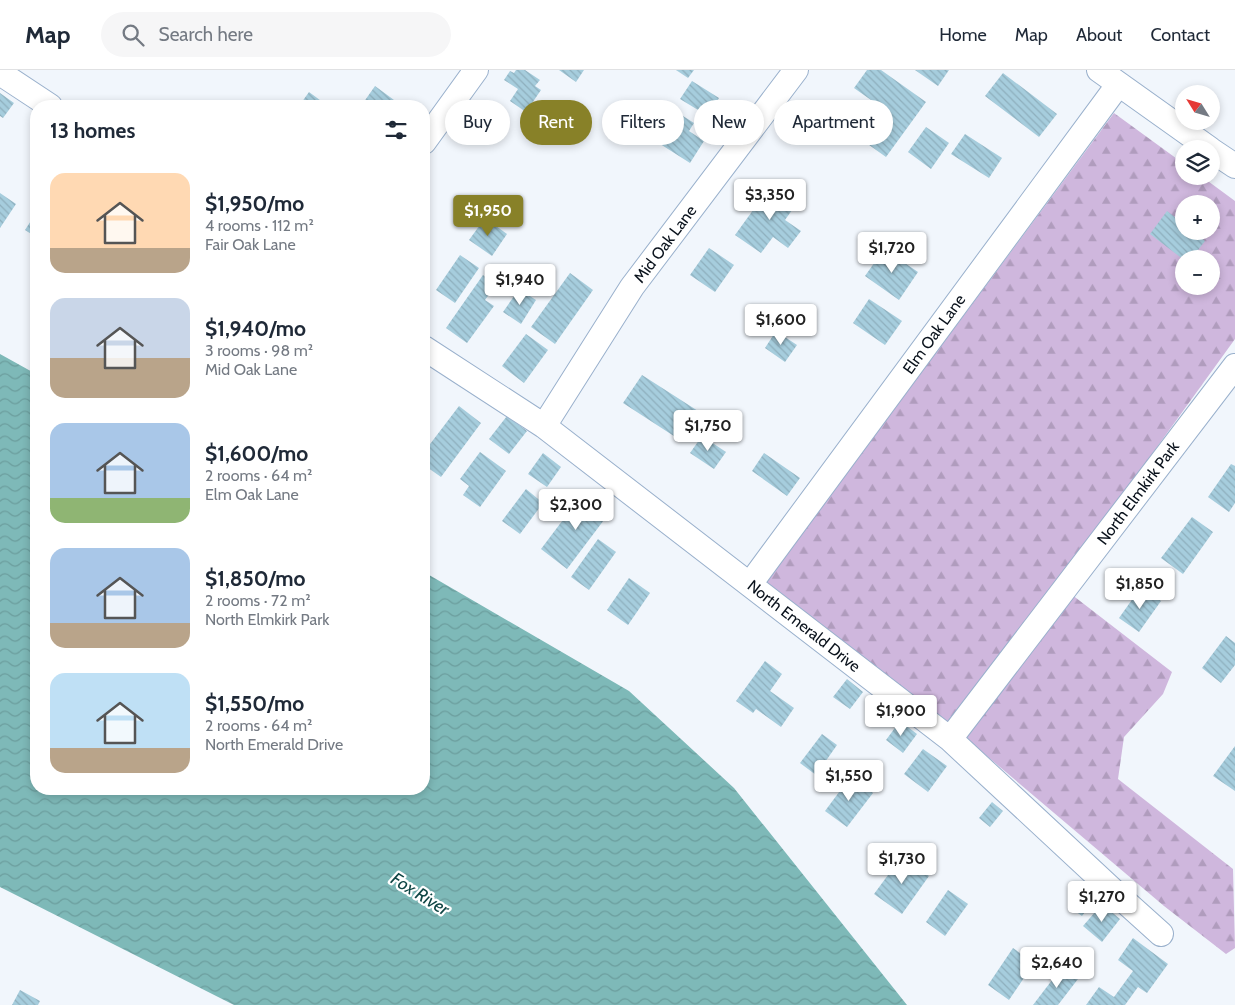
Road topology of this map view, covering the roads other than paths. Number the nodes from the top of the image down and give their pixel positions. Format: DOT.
graph roads {
  1 [pos="476,70"];
  2 [pos="796,70"];
  3 [pos="1099,70"];
  4 [pos="0,73"];
  5 [pos="1118,84"];
  6 [pos="41,100"];
  7 [pos="430,134"];
  8 [pos="1198,140"];
  9 [pos="1220,155"];
  10 [pos="1235,166"];
  11 [pos="430,352"];
  12 [pos="1235,366"];
  13 [pos="544,426"];
  14 [pos="750,584"];
  15 [pos="950,739"];
  16 [pos="1162,934"];
  1 -- 7 [label="street"];
  2 -- 13 [label="street, Mid Oak Lane"];
  3 -- 5 [label="street"];
  4 -- 6 [label="street"];
  5 -- 8 [label="street"];
  5 -- 14 [label="street, Elm Oak Lane"];
  9 -- 10 [label="street"];
  11 -- 13 [label="street, North Emerald Drive"];
  12 -- 15 [label="street, North Elmkirk Park"];
  13 -- 14 [label="street, North Emerald Drive"];
  14 -- 15 [label="street, North Emerald Drive"];
  15 -- 16 [label="street, North Emerald Drive"];
}
